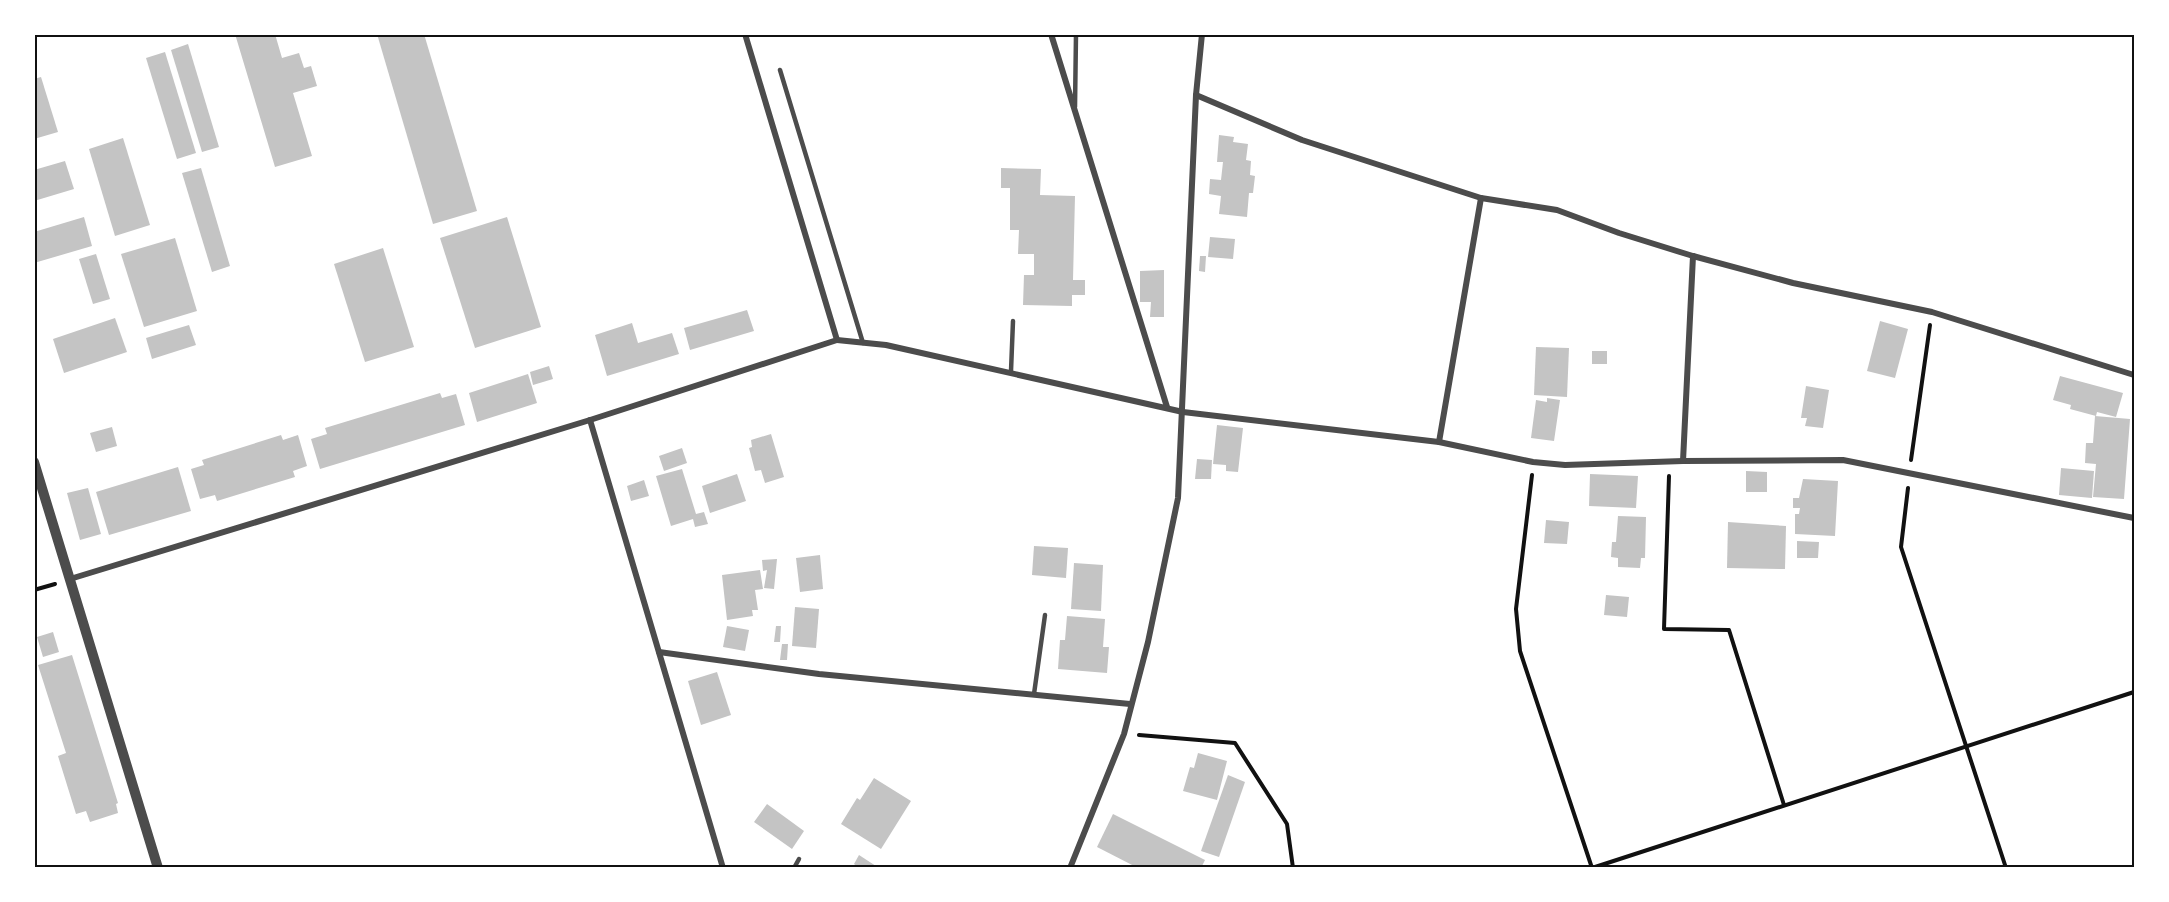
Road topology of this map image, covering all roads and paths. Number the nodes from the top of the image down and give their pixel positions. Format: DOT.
graph roads {
  1 [pos="745,34"];
  2 [pos="1051,34"];
  3 [pos="1076,34"];
  4 [pos="1202,34"];
  5 [pos="780,70"];
  6 [pos="1196,95"];
  7 [pos="1075,112"];
  8 [pos="1481,198"];
  9 [pos="1694,256"];
  10 [pos="1932,312"];
  11 [pos="1013,321"];
  12 [pos="837,340"];
  13 [pos="863,343"];
  14 [pos="1011,371"];
  15 [pos="2134,375"];
  16 [pos="1167,406"];
  17 [pos="1183,412"];
  18 [pos="590,420"];
  19 [pos="1439,442"];
  20 [pos="1669,461"];
  21 [pos="1683,461"];
  22 [pos="34,462"];
  23 [pos="1533,462"];
  24 [pos="1910,473"];
  25 [pos="2134,518"];
  26 [pos="70,579"];
  27 [pos="1045,615"];
  28 [pos="659,652"];
  29 [pos="2134,692"];
  30 [pos="1034,694"];
  31 [pos="1130,704"];
  32 [pos="1124,734"];
  33 [pos="1966,747"];
  34 [pos="1784,805"];
  35 [pos="799,859"];
  36 [pos="158,867"];
  37 [pos="723,867"];
  38 [pos="794,867"];
  39 [pos="1070,867"];
  40 [pos="1293,867"];
  41 [pos="1592,867"];
  42 [pos="2006,867"];
  1 -- 12 [label="street"];
  2 -- 7 [label="street"];
  3 -- 7 [label="lane"];
  4 -- 6 [label="street"];
  5 -- 13 [label="lane"];
  6 -- 8 [label="street"];
  6 -- 17 [label="street"];
  7 -- 16 [label="street"];
  8 -- 9 [label="street"];
  8 -- 19 [label="street"];
  9 -- 10 [label="street"];
  9 -- 21 [label="street"];
  10 -- 15 [label="street"];
  10 -- 24 [label="path"];
  11 -- 14 [label="lane"];
  12 -- 13 [label="street"];
  12 -- 18 [label="street"];
  13 -- 14 [label="street"];
  14 -- 16 [label="street"];
  16 -- 17 [label="street"];
  17 -- 19 [label="street"];
  17 -- 31 [label="street"];
  18 -- 26 [label="street"];
  18 -- 28 [label="street"];
  19 -- 23 [label="street"];
  20 -- 21 [label="street"];
  20 -- 23 [label="street"];
  20 -- 34 [label="path"];
  21 -- 24 [label="street"];
  22 -- 26 [label="street"];
  23 -- 41 [label="path"];
  24 -- 25 [label="street"];
  24 -- 33 [label="path"];
  26 -- 36 [label="street"];
  27 -- 30 [label="lane"];
  28 -- 30 [label="street"];
  28 -- 37 [label="street"];
  29 -- 33 [label="path"];
  30 -- 31 [label="street"];
  31 -- 32 [label="street"];
  32 -- 39 [label="street"];
  32 -- 40 [label="path"];
  33 -- 34 [label="path"];
  33 -- 42 [label="path"];
  34 -- 41 [label="path"];
  35 -- 38 [label="lane"];
}
